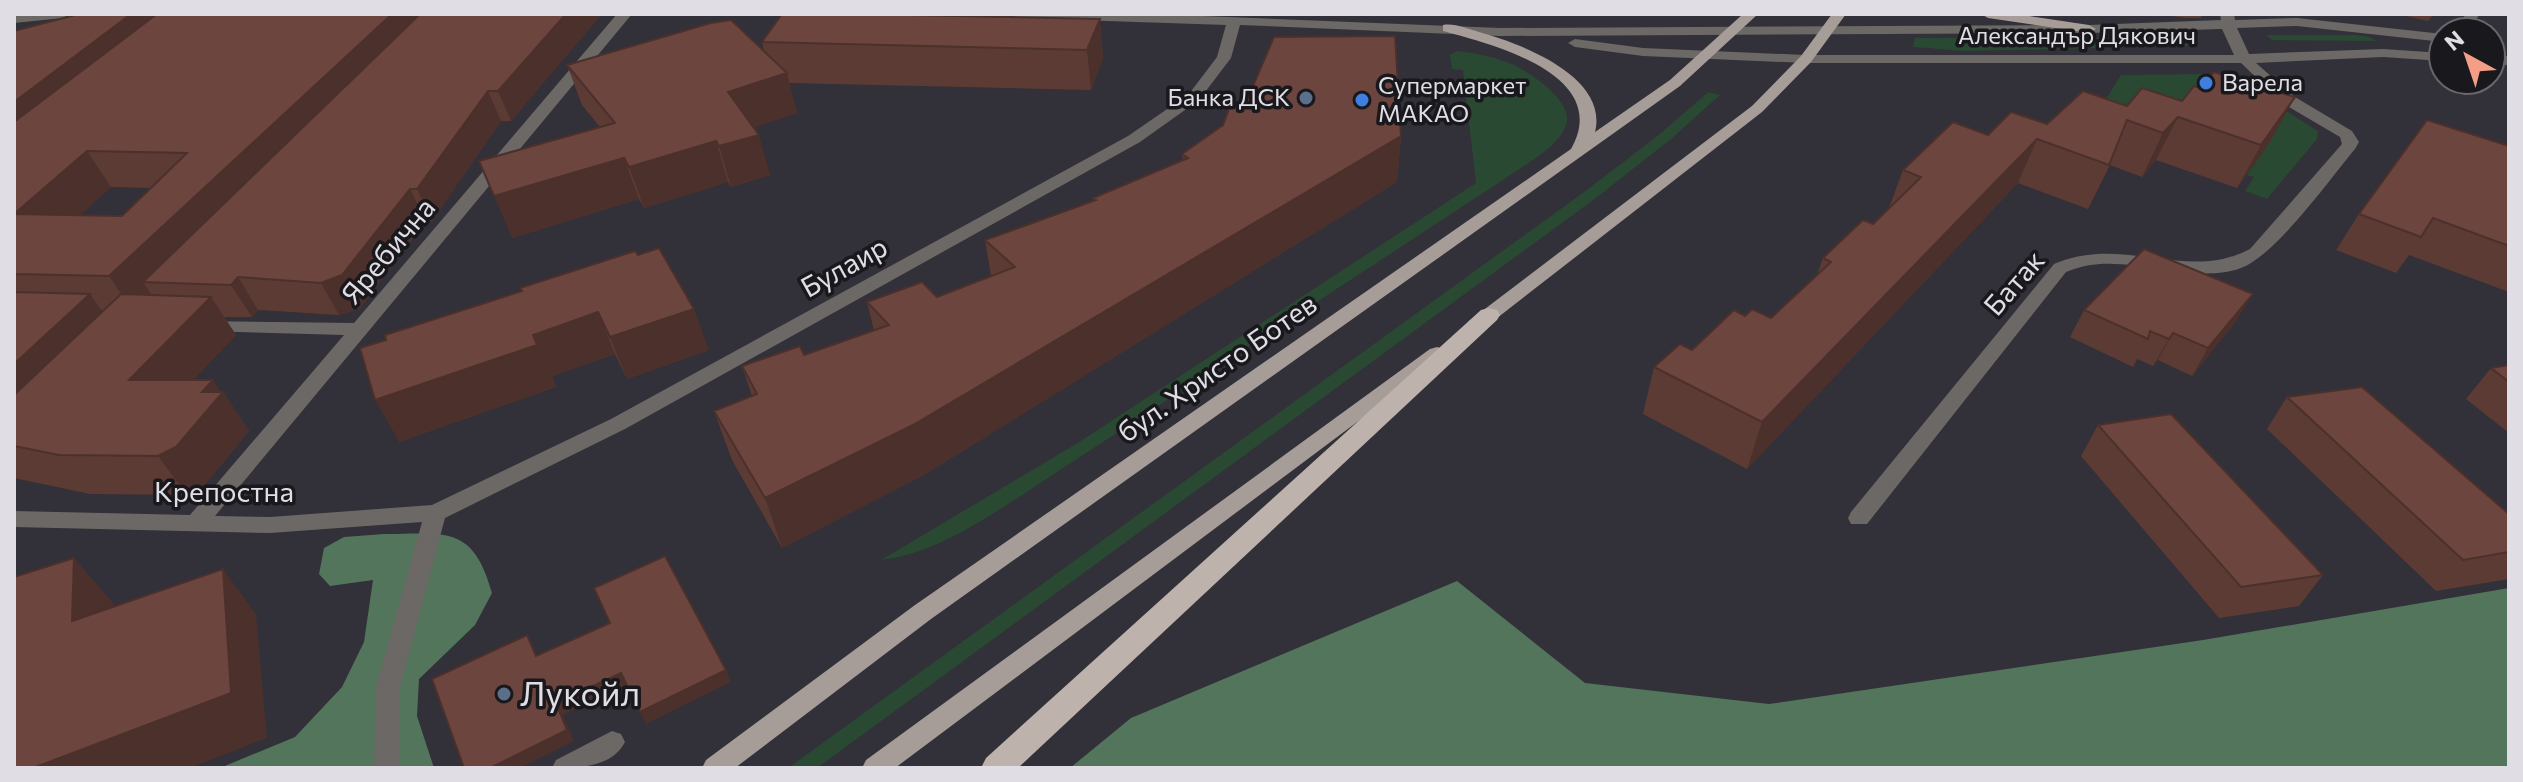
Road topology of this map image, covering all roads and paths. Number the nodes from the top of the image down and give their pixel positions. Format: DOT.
graph roads {
  1 [pos="63,14"];
  2 [pos="625,14"];
  3 [pos="1017,14"];
  4 [pos="1751,14"];
  5 [pos="1839,14"];
  6 [pos="1988,14"];
  7 [pos="14,19"];
  8 [pos="2227,19"];
  9 [pos="1406,20"];
  10 [pos="1234,21"];
  11 [pos="1448,28"];
  12 [pos="1827,29"];
  13 [pos="2089,29"];
  14 [pos="1735,31"];
  15 [pos="1500,32"];
  16 [pos="2427,36"];
  17 [pos="1710,54"];
  18 [pos="2427,56"];
  19 [pos="2242,58"];
  20 [pos="1806,59"];
  21 [pos="1576,153"];
  22 [pos="1489,315"];
  23 [pos="189,324"];
  24 [pos="359,329"];
  25 [pos="435,513"];
  26 [pos="1859,518"];
  27 [pos="14,519"];
  28 [pos="195,524"];
  29 [pos="612,742"];
  30 [pos="387,768"];
  31 [pos="565,768"];
  32 [pos="715,768"];
  33 [pos="875,768"];
  34 [pos="997,768"];
  1 -- 7 [label="street"];
  2 -- 24 [label="street, Яребична"];
  3 -- 10 [label="street"];
  4 -- 14 [label="main road, бул. Христо Ботев"];
  5 -- 12 [label="main road"];
  6 -- 13 [label="main road"];
  8 -- 13 [label="street, Александър Дякович"];
  8 -- 16 [label="street, Александър Дякович"];
  8 -- 19 [label="street, Батак"];
  9 -- 10 [label="street"];
  9 -- 11 [label="street"];
  10 -- 25 [label="street, Булаир"];
  11 -- 15 [label="street"];
  11 -- 21 [label="main road"];
  12 -- 13 [label="street, Александър Дякович"];
  12 -- 14 [label="street, Александър Дякович"];
  12 -- 20 [label="main road"];
  14 -- 15 [label="street, Александър Дякович"];
  14 -- 17 [label="main road, бул. Христо Ботев"];
  15 -- 17 [label="street, Александър Дякович"];
  17 -- 20 [label="street, Александър Дякович"];
  17 -- 21 [label="main road, бул. Христо Ботев"];
  18 -- 19 [label="street, Александър Дякович"];
  19 -- 20 [label="street, Александър Дякович"];
  19 -- 26 [label="street, Батак"];
  20 -- 22 [label="main road"];
  21 -- 32 [label="main road, бул. Христо Ботев"];
  22 -- 33 [label="main road"];
  22 -- 34 [label="highway"];
  23 -- 24 [label="street"];
  24 -- 28 [label="street, Яребична"];
  25 -- 28 [label="street, Крепостна"];
  25 -- 30 [label="street"];
  27 -- 28 [label="street, Крепостна"];
  29 -- 31 [label="street"];
}
